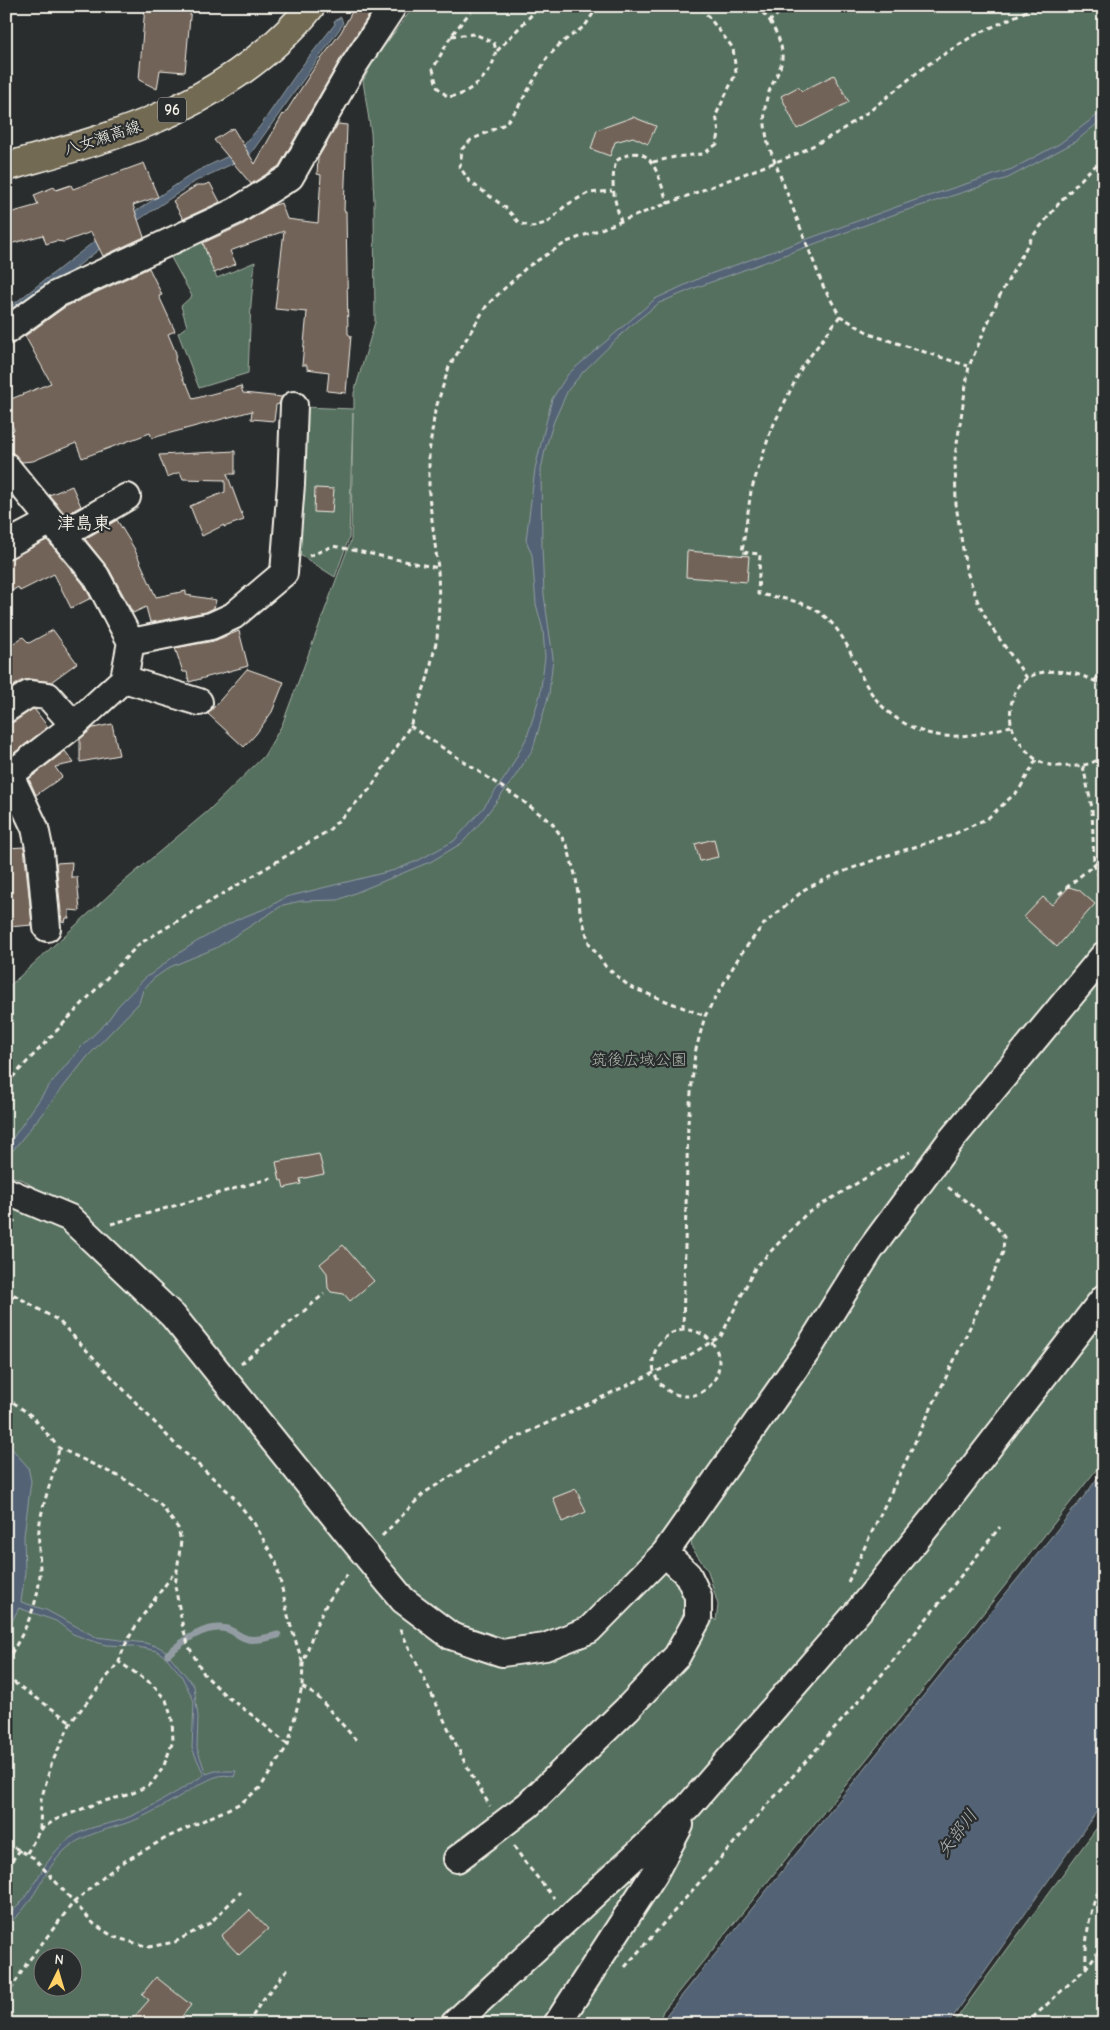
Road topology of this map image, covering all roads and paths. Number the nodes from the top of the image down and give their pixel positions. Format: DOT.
graph roads {
  1 [pos="311,6"];
  2 [pos="393,6"];
  3 [pos="475,6"];
  4 [pos="540,6"];
  5 [pos="598,6"];
  6 [pos="700,6"];
  7 [pos="757,6"];
  8 [pos="787,6"];
  9 [pos="1037,6"];
  10 [pos="770,21"];
  11 [pos="451,36"];
  12 [pos="497,51"];
  13 [pos="1104,158"];
  14 [pos="653,162"];
  15 [pos="776,162"];
  16 [pos="6,166"];
  17 [pos="612,191"];
  18 [pos="668,204"];
  19 [pos="621,222"];
  20 [pos="840,316"];
  21 [pos="6,331"];
  22 [pos="969,366"];
  23 [pos="294,404"];
  24 [pos="6,466"];
  25 [pos="127,497"];
  26 [pos="57,528"];
  27 [pos="6,545"];
  28 [pos="438,568"];
  29 [pos="284,573"];
  30 [pos="131,642"];
  31 [pos="1104,671"];
  32 [pos="1027,678"];
  33 [pos="124,679"];
  34 [pos="1095,680"];
  35 [pos="1104,687"];
  36 [pos="198,702"];
  37 [pos="6,709"];
  38 [pos="74,725"];
  39 [pos="410,726"];
  40 [pos="1011,726"];
  41 [pos="1104,756"];
  42 [pos="1036,760"];
  43 [pos="1083,766"];
  44 [pos="8,778"];
  45 [pos="1104,856"];
  46 [pos="1094,864"];
  47 [pos="1104,886"];
  48 [pos="1059,894"];
  49 [pos="47,928"];
  50 [pos="1104,955"];
  51 [pos="705,1016"];
  52 [pos="6,1084"];
  53 [pos="921,1161"];
  54 [pos="275,1176"];
  55 [pos="6,1191"];
  56 [pos="103,1226"];
  57 [pos="6,1290"];
  58 [pos="324,1294"];
  59 [pos="14,1295"];
  60 [pos="1104,1298"];
  61 [pos="6,1307"];
  62 [pos="683,1330"];
  63 [pos="713,1343"];
  64 [pos="654,1371"];
  65 [pos="224,1379"];
  66 [pos="6,1397"];
  67 [pos="59,1448"];
  68 [pos="1000,1527"];
  69 [pos="665,1553"];
  70 [pos="365,1554"];
  71 [pos="176,1571"];
  72 [pos="860,1608"];
  73 [pos="397,1622"];
  74 [pos="6,1660"];
  75 [pos="119,1662"];
  76 [pos="303,1664"];
  77 [pos="6,1677"];
  78 [pos="302,1688"];
  79 [pos="71,1722"];
  80 [pos="356,1740"];
  81 [pos="288,1745"];
  82 [pos="688,1807"];
  83 [pos="502,1826"];
  84 [pos="40,1830"];
  85 [pos="6,1843"];
  86 [pos="21,1849"];
  87 [pos="27,1853"];
  88 [pos="457,1859"];
  89 [pos="6,1868"];
  90 [pos="1104,1880"];
  91 [pos="241,1892"];
  92 [pos="73,1903"];
  93 [pos="559,1904"];
  94 [pos="1104,1944"];
  95 [pos="290,1966"];
  96 [pos="623,1968"];
  97 [pos="1086,1968"];
  98 [pos="6,1998"];
  99 [pos="248,2024"];
  100 [pos="454,2024"];
  101 [pos="557,2024"];
  102 [pos="1026,2024"];
  1 -- 16 [label="main road, 八女瀬高線 / 96"];
  2 -- 21 [label="street"];
  3 -- 11 [label="path"];
  4 -- 12 [label="path"];
  5 -- 17 [label="path"];
  6 -- 14 [label="path"];
  7 -- 10 [label="path"];
  8 -- 10 [label="path"];
  9 -- 15 [label="path"];
  10 -- 15 [label="path"];
  11 -- 12 [label="path"];
  11 -- 12 [label="path"];
  13 -- 22 [label="path"];
  14 -- 17 [label="path"];
  14 -- 18 [label="path"];
  15 -- 18 [label="path"];
  15 -- 20 [label="path"];
  17 -- 19 [label="path"];
  18 -- 19 [label="path"];
  19 -- 28 [label="path"];
  20 -- 22 [label="path"];
  20 -- 40 [label="path"];
  22 -- 32 [label="path"];
  23 -- 29 [label="street"];
  24 -- 26 [label="street"];
  25 -- 26 [label="street"];
  26 -- 27 [label="street"];
  26 -- 30 [label="street"];
  28 -- 29 [label="path"];
  28 -- 39 [label="path"];
  29 -- 30 [label="street"];
  30 -- 33 [label="street"];
  31 -- 34 [label="path"];
  32 -- 34 [label="path"];
  32 -- 40 [label="path"];
  33 -- 36 [label="street"];
  33 -- 38 [label="street"];
  34 -- 35 [label="path"];
  37 -- 38 [label="street"];
  38 -- 44 [label="street"];
  39 -- 51 [label="path"];
  39 -- 52 [label="path"];
  40 -- 42 [label="path"];
  41 -- 43 [label="path"];
  42 -- 43 [label="path"];
  42 -- 51 [label="path"];
  43 -- 46 [label="path"];
  44 -- 49 [label="street"];
  45 -- 46 [label="path"];
  46 -- 47 [label="path"];
  46 -- 48 [label="path"];
  50 -- 53 [label="street"];
  51 -- 62 [label="path"];
  53 -- 63 [label="path"];
  53 -- 69 [label="street"];
  53 -- 72 [label="path"];
  54 -- 56 [label="path"];
  55 -- 65 [label="street"];
  57 -- 59 [label="path"];
  58 -- 65 [label="path"];
  59 -- 61 [label="path"];
  59 -- 76 [label="path"];
  60 -- 72 [label="street"];
  62 -- 63 [label="path"];
  62 -- 64 [label="path"];
  63 -- 64 [label="path"];
  63 -- 64 [label="path"];
  64 -- 70 [label="path"];
  65 -- 70 [label="street"];
  66 -- 67 [label="path"];
  67 -- 71 [label="path"];
  67 -- 74 [label="path"];
  68 -- 96 [label="path"];
  69 -- 70 [label="street"];
  69 -- 83 [label="street"];
  70 -- 76 [label="path"];
  71 -- 75 [label="path"];
  71 -- 81 [label="path"];
  72 -- 82 [label="street"];
  73 -- 83 [label="path"];
  75 -- 79 [label="path"];
  75 -- 84 [label="path"];
  76 -- 78 [label="path"];
  77 -- 79 [label="path"];
  78 -- 80 [label="path"];
  78 -- 81 [label="path"];
  79 -- 84 [label="path"];
  81 -- 92 [label="path"];
  82 -- 100 [label="street"];
  82 -- 101 [label="street"];
  83 -- 88 [label="street"];
  83 -- 93 [label="path"];
  84 -- 87 [label="path"];
  85 -- 86 [label="path"];
  86 -- 87 [label="path"];
  86 -- 89 [label="path"];
  87 -- 92 [label="path"];
  90 -- 97 [label="path"];
  91 -- 92 [label="path"];
  92 -- 98 [label="path"];
  94 -- 97 [label="path"];
  95 -- 99 [label="path"];
  97 -- 102 [label="path"];
}
